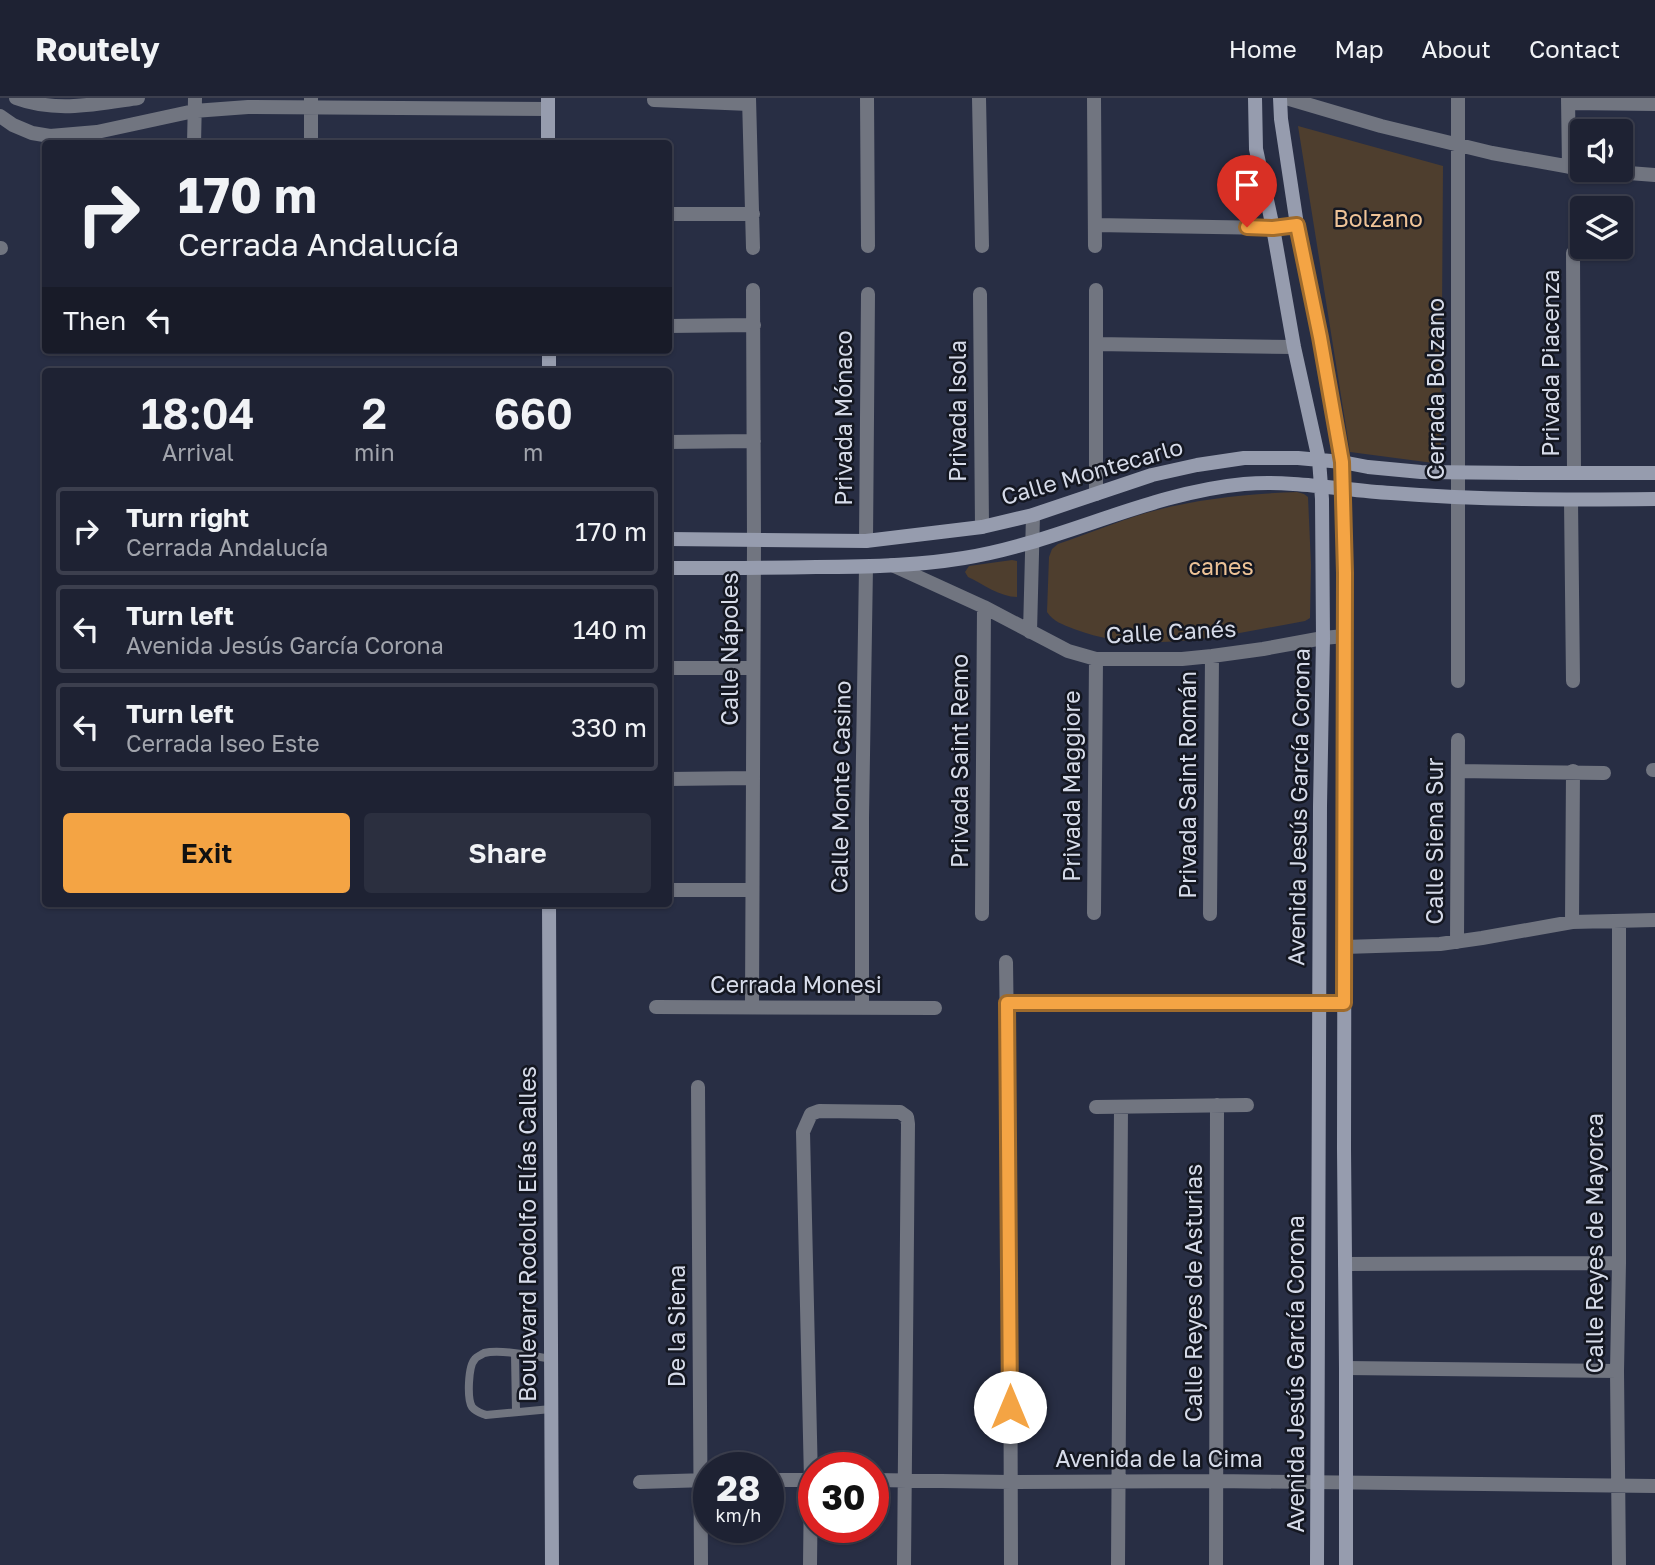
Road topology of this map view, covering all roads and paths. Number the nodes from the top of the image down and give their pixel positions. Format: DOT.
graph roads {
  1 [pos="16,98"];
  2 [pos="138,98"];
  3 [pos="867,98"];
  4 [pos="979,98"];
  5 [pos="1094,98"];
  6 [pos="1255,98"];
  7 [pos="1280,98"];
  8 [pos="1286,98"];
  9 [pos="1458,98"];
  10 [pos="654,100"];
  11 [pos="749,101"];
  12 [pos="1568,101"];
  13 [pos="311,103"];
  14 [pos="548,103"];
  15 [pos="194,104"];
  16 [pos="1655,104"];
  17 [pos="0,117"];
  18 [pos="1570,119"];
  19 [pos="80,139"];
  20 [pos="194,140"];
  21 [pos="311,140"];
  22 [pos="548,140"];
  23 [pos="1459,144"];
  24 [pos="1570,167"];
  25 [pos="1633,173"];
  26 [pos="1655,175"];
  27 [pos="672,214"];
  28 [pos="753,214"];
  29 [pos="1095,225"];
  30 [pos="1297,225"];
  31 [pos="1273,228"];
  32 [pos="868,246"];
  33 [pos="982,246"];
  34 [pos="1095,246"];
  35 [pos="753,248"];
  36 [pos="1573,259"];
  37 [pos="1096,289"];
  38 [pos="753,290"];
  39 [pos="868,294"];
  40 [pos="981,294"];
  41 [pos="754,325"];
  42 [pos="672,326"];
  43 [pos="1096,344"];
  44 [pos="1294,346"];
  45 [pos="754,441"];
  46 [pos="672,442"];
  47 [pos="1319,460"];
  48 [pos="1342,462"];
  49 [pos="1459,472"];
  50 [pos="1574,473"];
  51 [pos="1655,473"];
  52 [pos="1321,485"];
  53 [pos="1343,488"];
  54 [pos="1097,494"];
  55 [pos="1458,497"];
  56 [pos="1655,499"];
  57 [pos="1571,500"];
  58 [pos="1033,514"];
  59 [pos="982,527"];
  60 [pos="672,539"];
  61 [pos="1034,540"];
  62 [pos="754,541"];
  63 [pos="866,541"];
  64 [pos="892,565"];
  65 [pos="866,567"];
  66 [pos="672,568"];
  67 [pos="753,568"];
  68 [pos="984,607"];
  69 [pos="1030,632"];
  70 [pos="1345,636"];
  71 [pos="1324,638"];
  72 [pos="1212,656"];
  73 [pos="1096,659"];
  74 [pos="672,668"];
  75 [pos="753,668"];
  76 [pos="1458,681"];
  77 [pos="1573,681"];
  78 [pos="1458,740"];
  79 [pos="1458,771"];
  80 [pos="1573,771"];
  81 [pos="1604,773"];
  82 [pos="753,778"];
  83 [pos="672,779"];
  84 [pos="672,890"];
  85 [pos="752,890"];
  86 [pos="549,907"];
  87 [pos="1094,913"];
  88 [pos="982,914"];
  89 [pos="1210,914"];
  90 [pos="1655,920"];
  91 [pos="1619,921"];
  92 [pos="1572,922"];
  93 [pos="1457,942"];
  94 [pos="1344,947"];
  95 [pos="1006,962"];
  96 [pos="1007,1003"];
  97 [pos="1319,1003"];
  98 [pos="1344,1003"];
  99 [pos="656,1007"];
  100 [pos="752,1007"];
  101 [pos="862,1007"];
  102 [pos="936,1008"];
  103 [pos="698,1087"];
  104 [pos="1217,1105"];
  105 [pos="1247,1105"];
  106 [pos="1096,1107"];
  107 [pos="1121,1107"];
  108 [pos="1619,1263"];
  109 [pos="1345,1264"];
  110 [pos="515,1354"];
  111 [pos="551,1359"];
  112 [pos="1346,1368"];
  113 [pos="1617,1371"];
  114 [pos="551,1409"];
  115 [pos="516,1412"];
  116 [pos="705,1452"];
  117 [pos="811,1452"];
  118 [pos="889,1479"];
  119 [pos="905,1479"];
  120 [pos="693,1480"];
  121 [pos="1215,1481"];
  122 [pos="639,1482"];
  123 [pos="1010,1482"];
  124 [pos="1119,1482"];
  125 [pos="1317,1482"];
  126 [pos="1346,1483"];
  127 [pos="1619,1486"];
  128 [pos="1655,1486"];
  129 [pos="702,1543"];
  130 [pos="811,1543"];
  131 [pos="552,1565"];
  132 [pos="701,1565"];
  133 [pos="810,1565"];
  134 [pos="904,1565"];
  135 [pos="1011,1565"];
  136 [pos="1118,1565"];
  137 [pos="1216,1565"];
  138 [pos="1317,1565"];
  139 [pos="1346,1565"];
  140 [pos="1619,1565"];
  1 -- 2 [label="street"];
  3 -- 32 [label="street"];
  4 -- 33 [label="street"];
  5 -- 29 [label="street"];
  6 -- 31 [label="street, Avenida Jesús García Corona"];
  7 -- 30 [label="street, Avenida Jesús García Corona"];
  8 -- 23 [label="street"];
  9 -- 23 [label="street, Cerrada Bolzano"];
  10 -- 11 [label="street"];
  11 -- 28 [label="street"];
  12 -- 16 [label="street"];
  12 -- 18 [label="street"];
  13 -- 14 [label="street"];
  13 -- 15 [label="street"];
  13 -- 21 [label="street"];
  14 -- 22 [label="street"];
  15 -- 19 [label="street"];
  15 -- 20 [label="street"];
  17 -- 19 [label="street"];
  23 -- 24 [label="street"];
  23 -- 49 [label="street, Cerrada Bolzano"];
  25 -- 26 [label="street"];
  27 -- 28 [label="street"];
  28 -- 35 [label="street"];
  29 -- 31 [label="street"];
  29 -- 34 [label="street"];
  30 -- 31 [label="street"];
  30 -- 48 [label="street, Avenida Jesús García Corona"];
  31 -- 44 [label="street, Avenida Jesús García Corona"];
  36 -- 50 [label="street, Privada Piacenza"];
  37 -- 43 [label="street"];
  38 -- 41 [label="street, Calle Nápoles"];
  39 -- 63 [label="street, Privada Mónaco"];
  40 -- 59 [label="street, Privada Isola"];
  41 -- 42 [label="street"];
  41 -- 45 [label="street, Calle Nápoles"];
  43 -- 44 [label="street"];
  43 -- 54 [label="street"];
  44 -- 47 [label="street, Avenida Jesús García Corona"];
  45 -- 46 [label="street"];
  45 -- 62 [label="street, Calle Nápoles"];
  47 -- 48 [label="street, Calle Montecarlo"];
  47 -- 52 [label="street, Avenida Jesús García Corona"];
  47 -- 54 [label="street, Calle Montecarlo"];
  48 -- 49 [label="street, Calle Montecarlo"];
  48 -- 53 [label="street, Avenida Jesús García Corona"];
  49 -- 50 [label="street, Calle Montecarlo"];
  49 -- 55 [label="street, Cerrada Bolzano"];
  50 -- 51 [label="street, Calle Montecarlo"];
  52 -- 53 [label="street, Calle Montecarlo"];
  52 -- 61 [label="street, Calle Montecarlo"];
  52 -- 71 [label="street, Avenida Jesús García Corona"];
  53 -- 55 [label="street, Calle Montecarlo"];
  53 -- 70 [label="street, Avenida Jesús García Corona"];
  54 -- 58 [label="street, Calle Montecarlo"];
  55 -- 57 [label="street, Calle Montecarlo"];
  55 -- 76 [label="street, Cerrada Bolzano"];
  56 -- 57 [label="street, Calle Montecarlo"];
  57 -- 77 [label="street"];
  58 -- 59 [label="street, Calle Montecarlo"];
  58 -- 61 [label="street"];
  59 -- 63 [label="street, Calle Montecarlo"];
  60 -- 62 [label="street, Calle Montecarlo"];
  61 -- 64 [label="street, Calle Montecarlo"];
  61 -- 69 [label="street"];
  62 -- 63 [label="street, Calle Montecarlo"];
  62 -- 67 [label="street, Calle Nápoles"];
  64 -- 65 [label="street, Calle Montecarlo"];
  64 -- 68 [label="street, Calle Canés"];
  65 -- 67 [label="street, Calle Montecarlo"];
  65 -- 101 [label="street, Calle Monte Casino"];
  66 -- 67 [label="street, Calle Montecarlo"];
  67 -- 75 [label="street, Calle Nápoles"];
  68 -- 69 [label="street, Calle Canés"];
  68 -- 88 [label="street, Privada Saint Remo"];
  69 -- 73 [label="street, Calle Canés"];
  70 -- 71 [label="street, Calle Canés"];
  70 -- 94 [label="street, Avenida Jesús García Corona"];
  71 -- 72 [label="street, Calle Canés"];
  71 -- 97 [label="street, Avenida Jesús García Corona"];
  72 -- 73 [label="street, Calle Canés"];
  72 -- 89 [label="street, Privada Saint Román"];
  73 -- 87 [label="street, Privada Maggiore"];
  74 -- 75 [label="street"];
  75 -- 82 [label="street, Calle Nápoles"];
  78 -- 79 [label="street, Calle Siena Sur"];
  79 -- 80 [label="street"];
  79 -- 93 [label="street, Calle Siena Sur"];
  80 -- 81 [label="street"];
  80 -- 92 [label="street"];
  82 -- 83 [label="street"];
  82 -- 85 [label="street, Calle Nápoles"];
  84 -- 85 [label="street"];
  85 -- 100 [label="street, Calle Nápoles"];
  86 -- 111 [label="street, Boulevard Rodolfo Elías Calles"];
  90 -- 91 [label="street"];
  91 -- 92 [label="street"];
  91 -- 108 [label="street, Calle Reyes de Mayorca"];
  92 -- 93 [label="street"];
  93 -- 94 [label="street"];
  94 -- 98 [label="street, Avenida Jesús García Corona"];
  95 -- 96 [label="street"];
  96 -- 97 [label="street"];
  96 -- 123 [label="street"];
  97 -- 98 [label="street"];
  97 -- 125 [label="street, Avenida Jesús García Corona"];
  98 -- 109 [label="street, Avenida Jesús García Corona"];
  99 -- 100 [label="street, Cerrada Monesi"];
  100 -- 101 [label="street, Cerrada Monesi"];
  101 -- 102 [label="street, Cerrada Monesi"];
  103 -- 116 [label="street, De la Siena"];
  104 -- 105 [label="street"];
  104 -- 107 [label="street"];
  104 -- 121 [label="street, Calle Reyes de Asturias"];
  106 -- 107 [label="street"];
  107 -- 124 [label="street"];
  108 -- 109 [label="street"];
  108 -- 113 [label="street, Calle Reyes de Mayorca"];
  109 -- 112 [label="street, Avenida Jesús García Corona"];
  110 -- 111 [label="lane"];
  110 -- 115 [label="lane"];
  110 -- 115 [label="lane"];
  111 -- 114 [label="street, Boulevard Rodolfo Elías Calles"];
  112 -- 113 [label="street"];
  112 -- 126 [label="street, Avenida Jesús García Corona"];
  113 -- 127 [label="street, Calle Reyes de Mayorca"];
  114 -- 115 [label="lane"];
  114 -- 131 [label="street, Boulevard Rodolfo Elías Calles"];
  117 -- 119 [label="street"];
  118 -- 119 [label="street, Avenida de la Cima"];
  119 -- 123 [label="street, Avenida de la Cima"];
  119 -- 134 [label="street"];
  120 -- 122 [label="street"];
  121 -- 124 [label="street, Avenida de la Cima"];
  121 -- 125 [label="street, Avenida de la Cima"];
  121 -- 137 [label="street, Calle Reyes de Asturias"];
  123 -- 124 [label="street, Avenida de la Cima"];
  123 -- 135 [label="street"];
  124 -- 136 [label="street"];
  125 -- 126 [label="street, Avenida de la Cima"];
  125 -- 138 [label="street, Avenida Jesús García Corona"];
  126 -- 127 [label="street, Avenida de la Cima"];
  126 -- 139 [label="street, Avenida Jesús García Corona"];
  127 -- 128 [label="street, Avenida de la Cima"];
  127 -- 140 [label="street, Calle Reyes de Mayorca"];
  129 -- 132 [label="street, De la Siena"];
  130 -- 133 [label="street"];
}
